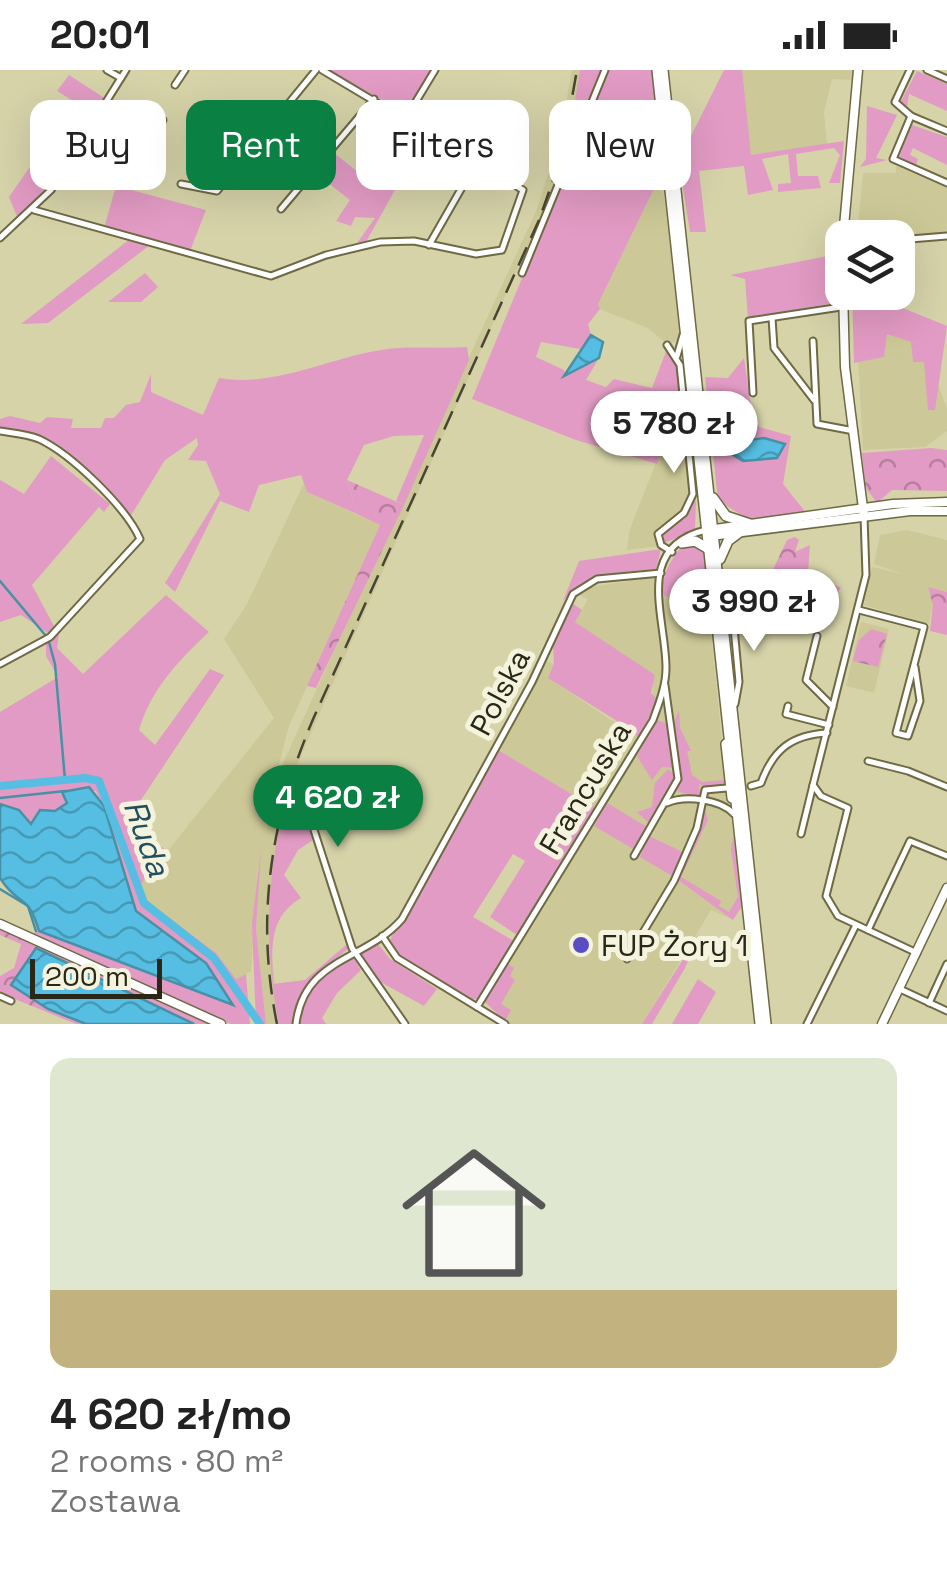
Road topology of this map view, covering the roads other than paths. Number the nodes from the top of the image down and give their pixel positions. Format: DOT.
graph roads {
  1 [pos="108,70"];
  2 [pos="126,70"];
  3 [pos="185,70"];
  4 [pos="319,70"];
  5 [pos="435,70"];
  6 [pos="605,70"];
  7 [pos="660,70"];
  8 [pos="858,70"];
  9 [pos="910,70"];
  10 [pos="926,70"];
  11 [pos="121,78"];
  12 [pos="947,79"];
  13 [pos="176,85"];
  14 [pos="374,98"];
  15 [pos="107,100"];
  16 [pos="377,100"];
  17 [pos="417,100"];
  18 [pos="912,116"];
  19 [pos="947,132"];
  20 [pos="947,183"];
  21 [pos="181,184"];
  22 [pos="48,190"];
  23 [pos="460,190"];
  24 [pos="520,190"];
  25 [pos="281,208"];
  26 [pos="34,210"];
  27 [pos="845,220"];
  28 [pos="947,236"];
  29 [pos="0,238"];
  30 [pos="915,239"];
  31 [pos="428,245"];
  32 [pos="522,272"];
  33 [pos="825,309"];
  34 [pos="840,310"];
  35 [pos="772,318"];
  36 [pos="685,329"];
  37 [pos="813,341"];
  38 [pos="680,344"];
  39 [pos="677,356"];
  40 [pos="753,393"];
  41 [pos="816,402"];
  42 [pos="854,431"];
  43 [pos="2,432"];
  44 [pos="861,492"];
  45 [pos="710,494"];
  46 [pos="947,502"];
  47 [pos="878,506"];
  48 [pos="847,510"];
  49 [pos="947,510"];
  50 [pos="863,512"];
  51 [pos="750,524"];
  52 [pos="707,530"];
  53 [pos="740,532"];
  54 [pos="682,543"];
  55 [pos="708,549"];
  56 [pos="670,551"];
  57 [pos="718,567"];
  58 [pos="661,573"];
  59 [pos="751,610"];
  60 [pos="859,610"];
  61 [pos="724,617"];
  62 [pos="734,627"];
  63 [pos="817,636"];
  64 [pos="0,664"];
  65 [pos="915,667"];
  66 [pos="665,682"];
  67 [pos="788,706"];
  68 [pos="734,707"];
  69 [pos="834,707"];
  70 [pos="653,720"];
  71 [pos="670,722"];
  72 [pos="730,727"];
  73 [pos="828,729"];
  74 [pos="868,761"];
  75 [pos="296,774"];
  76 [pos="813,785"];
  77 [pos="751,786"];
  78 [pos="947,788"];
  79 [pos="674,790"];
  80 [pos="729,791"];
  81 [pos="678,798"];
  82 [pos="702,801"];
  83 [pos="666,803"];
  84 [pos="721,803"];
  85 [pos="734,814"];
  86 [pos="801,834"];
  87 [pos="634,856"];
  88 [pos="947,856"];
  89 [pos="746,874"];
  90 [pos="947,888"];
  91 [pos="0,924"];
  92 [pos="856,924"];
  93 [pos="868,930"];
  94 [pos="382,936"];
  95 [pos="353,950"];
  96 [pos="917,953"];
  97 [pos="627,959"];
  98 [pos="947,964"];
  99 [pos="900,989"];
  100 [pos="0,996"];
  101 [pos="12,1001"];
  102 [pos="929,1002"];
  103 [pos="478,1007"];
  104 [pos="947,1011"];
  105 [pos="221,1024"];
  106 [pos="296,1024"];
  107 [pos="404,1024"];
  108 [pos="505,1024"];
  109 [pos="763,1024"];
  110 [pos="807,1024"];
  111 [pos="882,1024"];
  1 -- 11 [label="street"];
  2 -- 11 [label="street"];
  3 -- 13 [label="street"];
  4 -- 14 [label="street"];
  4 -- 21 [label="street"];
  5 -- 17 [label="street"];
  6 -- 32 [label="street"];
  7 -- 36 [label="main road"];
  7 -- 45 [label="main road"];
  8 -- 27 [label="main road"];
  9 -- 18 [label="street"];
  10 -- 12 [label="street"];
  11 -- 15 [label="street"];
  14 -- 16 [label="street"];
  14 -- 25 [label="street"];
  18 -- 19 [label="street"];
  18 -- 20 [label="street"];
  22 -- 26 [label="street"];
  23 -- 31 [label="street"];
  24 -- 31 [label="street"];
  26 -- 29 [label="street"];
  26 -- 31 [label="street"];
  28 -- 30 [label="street"];
  33 -- 35 [label="street"];
  34 -- 42 [label="main road"];
  35 -- 40 [label="street"];
  35 -- 41 [label="street"];
  36 -- 38 [label="street"];
  36 -- 52 [label="main road"];
  37 -- 41 [label="street"];
  38 -- 39 [label="street"];
  38 -- 39 [label="street"];
  39 -- 56 [label="street"];
  41 -- 42 [label="street"];
  42 -- 44 [label="main road"];
  43 -- 64 [label="street"];
  44 -- 47 [label="main road"];
  44 -- 48 [label="main road"];
  44 -- 50 [label="main road"];
  45 -- 51 [label="main road"];
  45 -- 52 [label="main road"];
  46 -- 47 [label="main road"];
  47 -- 50 [label="main road"];
  48 -- 50 [label="main road"];
  48 -- 51 [label="main road"];
  49 -- 50 [label="main road"];
  50 -- 53 [label="main road"];
  50 -- 60 [label="street"];
  51 -- 52 [label="main road"];
  52 -- 53 [label="main road"];
  52 -- 54 [label="street, Francuska"];
  52 -- 55 [label="main road"];
  52 -- 56 [label="street, Francuska"];
  52 -- 57 [label="main road"];
  53 -- 57 [label="main road"];
  54 -- 55 [label="main road"];
  54 -- 56 [label="street, Francuska"];
  55 -- 72 [label="main road"];
  56 -- 58 [label="street, Francuska"];
  57 -- 61 [label="main road"];
  58 -- 66 [label="street, Francuska"];
  58 -- 94 [label="street, Polska"];
  59 -- 62 [label="street"];
  60 -- 65 [label="street"];
  60 -- 69 [label="street"];
  61 -- 62 [label="street"];
  61 -- 68 [label="main road"];
  62 -- 68 [label="street"];
  63 -- 69 [label="street"];
  65 -- 65 [label="street"];
  66 -- 70 [label="street, Francuska"];
  66 -- 71 [label="street"];
  67 -- 73 [label="street"];
  68 -- 109 [label="main road"];
  69 -- 73 [label="street"];
  70 -- 71 [label="street"];
  70 -- 103 [label="street, Francuska"];
  71 -- 79 [label="street"];
  72 -- 80 [label="main road"];
  72 -- 89 [label="main road"];
  73 -- 76 [label="street"];
  73 -- 77 [label="street"];
  74 -- 78 [label="street"];
  75 -- 95 [label="street"];
  76 -- 86 [label="street"];
  76 -- 92 [label="street"];
  79 -- 81 [label="street"];
  79 -- 83 [label="street"];
  80 -- 82 [label="street"];
  80 -- 84 [label="street"];
  80 -- 85 [label="main road"];
  81 -- 82 [label="street"];
  81 -- 83 [label="street"];
  82 -- 84 [label="street"];
  82 -- 97 [label="street"];
  83 -- 87 [label="street"];
  84 -- 85 [label="street"];
  85 -- 89 [label="main road"];
  88 -- 93 [label="street"];
  89 -- 109 [label="main road"];
  90 -- 96 [label="main road"];
  91 -- 105 [label="main road"];
  92 -- 93 [label="street"];
  92 -- 110 [label="street"];
  93 -- 96 [label="street"];
  94 -- 95 [label="street, Polska"];
  94 -- 103 [label="street"];
  95 -- 106 [label="street, Polska"];
  95 -- 107 [label="street"];
  96 -- 99 [label="main road"];
  98 -- 102 [label="street"];
  99 -- 102 [label="street"];
  99 -- 111 [label="main road"];
  100 -- 101 [label="street"];
  102 -- 104 [label="street"];
  103 -- 108 [label="street"];
}
